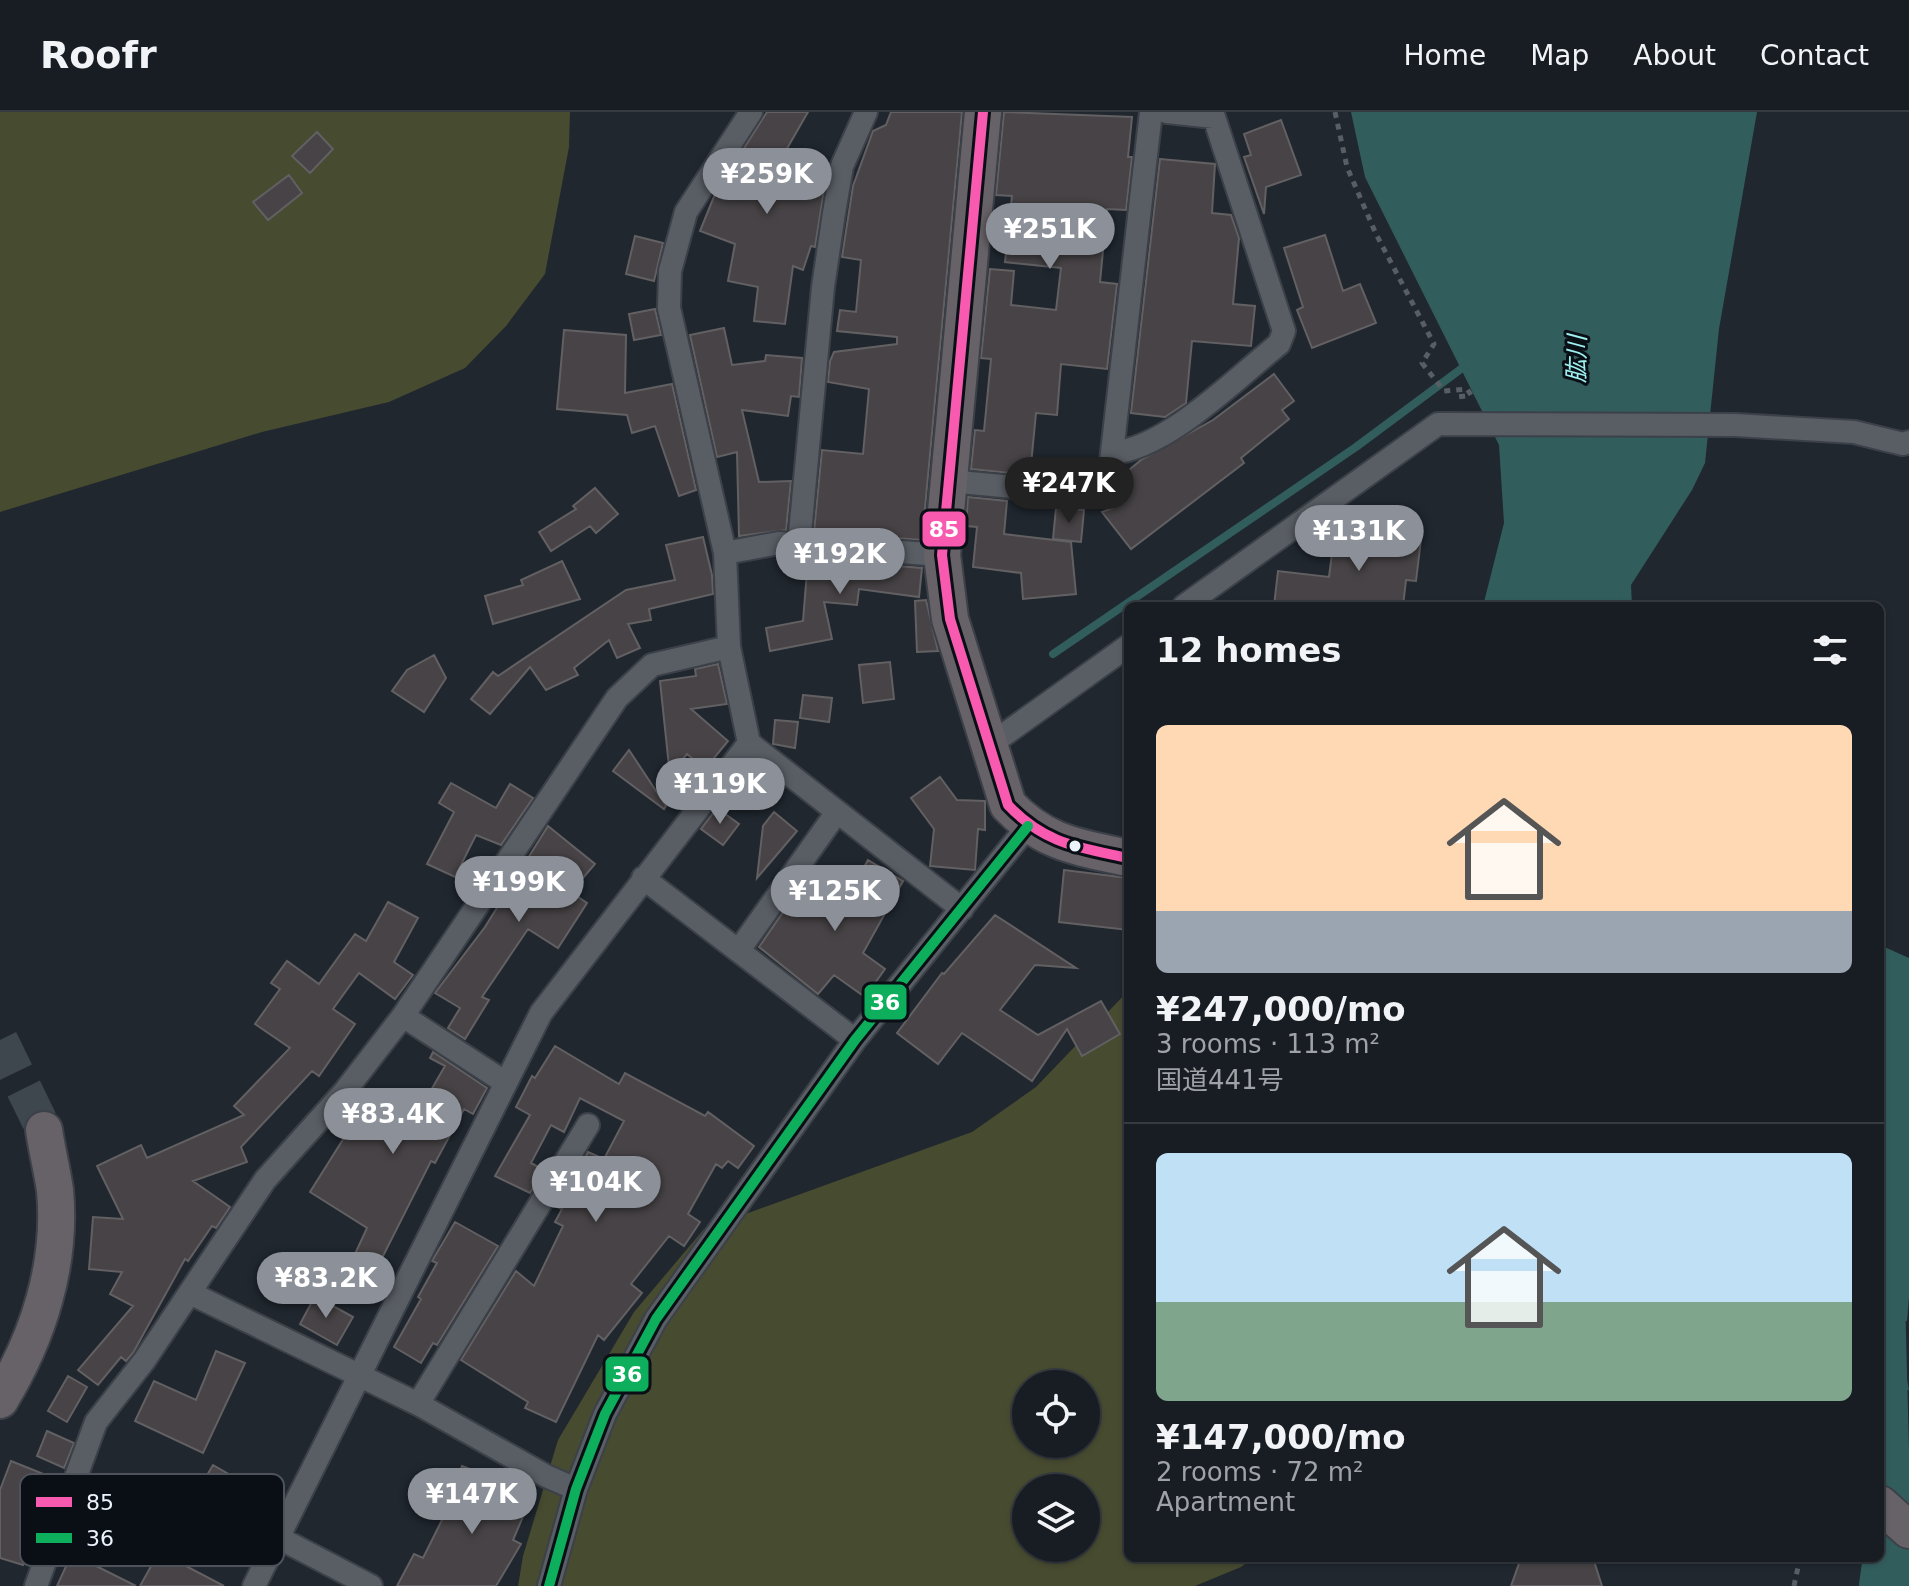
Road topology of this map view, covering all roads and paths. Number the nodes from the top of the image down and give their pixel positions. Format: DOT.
graph roads {
  1 [pos="751,112"];
  2 [pos="866,112"];
  3 [pos="983,112"];
  4 [pos="1151,112"];
  5 [pos="1167,112"];
  6 [pos="1335,112"];
  7 [pos="1471,395"];
  8 [pos="1909,442"];
  9 [pos="1112,453"];
  10 [pos="949,481"];
  11 [pos="799,544"];
  12 [pos="725,553"];
  13 [pos="942,555"];
  14 [pos="1190,602"];
  15 [pos="729,647"];
  16 [pos="1124,649"];
  17 [pos="749,743"];
  18 [pos="991,744"];
  19 [pos="837,812"];
  20 [pos="1028,826"];
  21 [pos="1124,857"];
  22 [pos="643,878"];
  23 [pos="962,909"];
  24 [pos="739,950"];
  25 [pos="403,1016"];
  26 [pos="855,1040"];
  27 [pos="506,1083"];
  28 [pos="588,1125"];
  29 [pos="44,1130"];
  30 [pos="190,1293"];
  31 [pos="360,1377"];
  32 [pos="0,1400"];
  33 [pos="418,1404"];
  34 [pos="77,1474"];
  35 [pos="576,1489"];
  36 [pos="1884,1508"];
  37 [pos="284,1528"];
  38 [pos="1909,1530"];
  39 [pos="284,1541"];
  40 [pos="1799,1562"];
  41 [pos="43,1566"];
  42 [pos="264,1566"];
  43 [pos="36,1586"];
  44 [pos="254,1586"];
  45 [pos="371,1586"];
  46 [pos="549,1586"];
  47 [pos="1794,1586"];
  1 -- 12 [label="street"];
  2 -- 11 [label="street"];
  3 -- 10 [label="highway"];
  4 -- 9 [label="street"];
  5 -- 9 [label="street"];
  6 -- 7 [label="path"];
  8 -- 14 [label="street"];
  9 -- 10 [label="street"];
  10 -- 13 [label="highway"];
  11 -- 12 [label="street"];
  11 -- 13 [label="street"];
  12 -- 15 [label="street"];
  13 -- 18 [label="highway"];
  15 -- 17 [label="street"];
  15 -- 25 [label="street"];
  16 -- 18 [label="street"];
  17 -- 19 [label="street"];
  17 -- 22 [label="street"];
  18 -- 20 [label="highway"];
  19 -- 23 [label="street"];
  19 -- 24 [label="street"];
  20 -- 21 [label="highway"];
  20 -- 23 [label="street"];
  22 -- 24 [label="street"];
  22 -- 27 [label="street"];
  23 -- 26 [label="street"];
  24 -- 26 [label="street"];
  25 -- 27 [label="street"];
  25 -- 30 [label="street"];
  26 -- 35 [label="street"];
  27 -- 31 [label="street"];
  28 -- 33 [label="street"];
  29 -- 32 [label="highway"];
  30 -- 31 [label="street"];
  30 -- 34 [label="street"];
  31 -- 33 [label="street"];
  31 -- 37 [label="street"];
  33 -- 35 [label="street"];
  35 -- 46 [label="street"];
  36 -- 38 [label="highway"];
  39 -- 45 [label="street"];
  40 -- 47 [label="path"];
  41 -- 43 [label="street"];
  42 -- 44 [label="street"];
}
